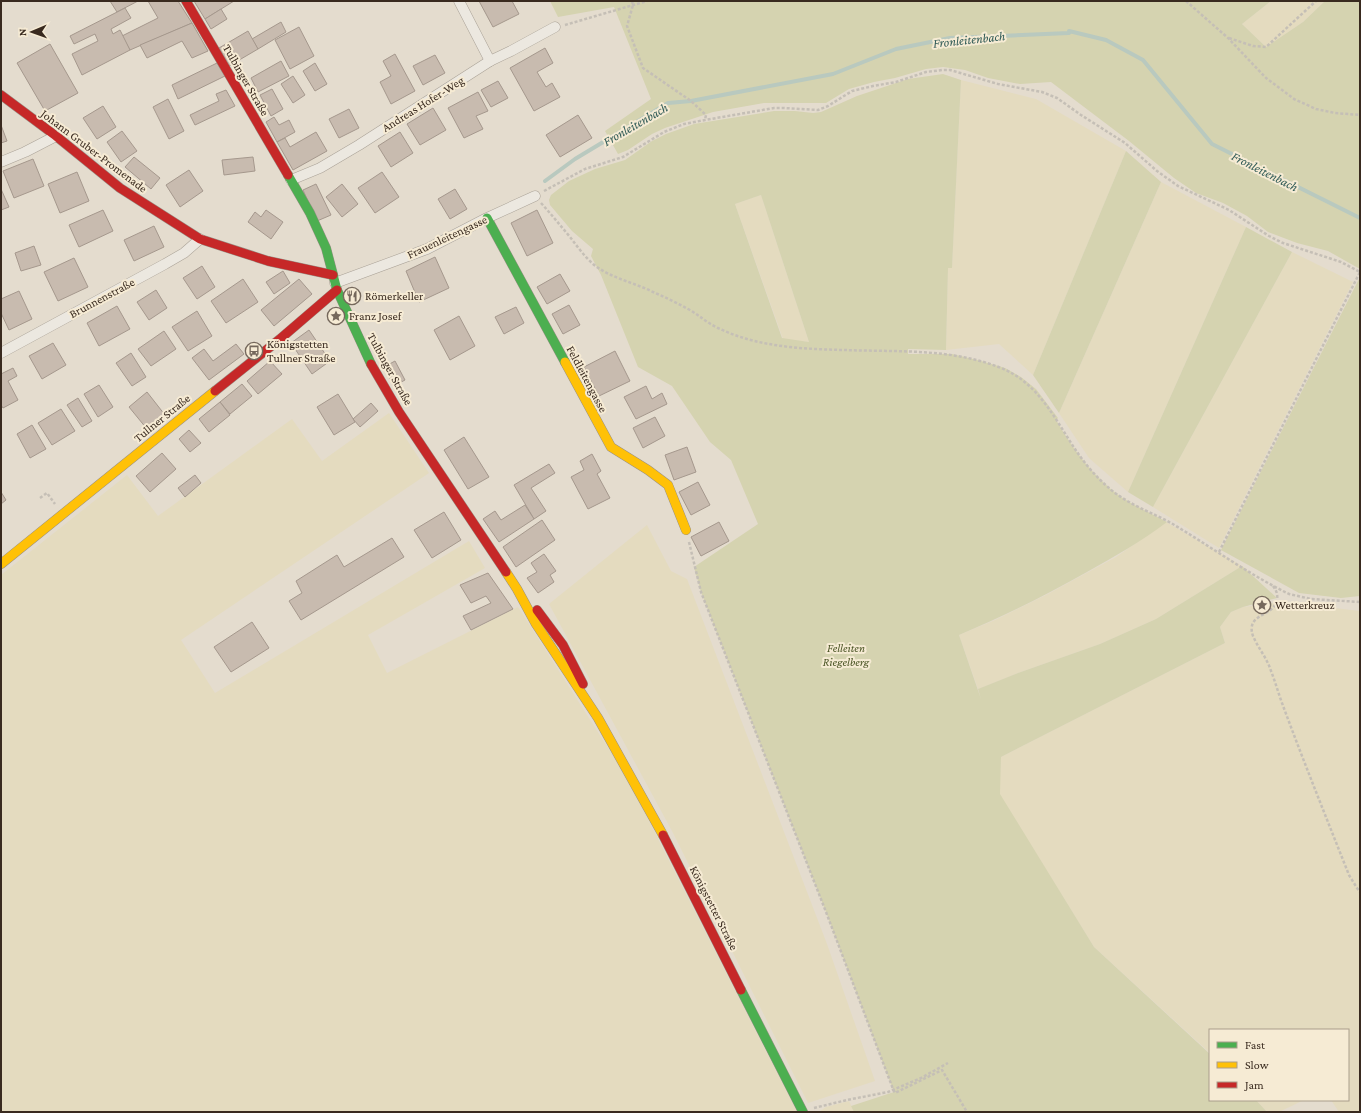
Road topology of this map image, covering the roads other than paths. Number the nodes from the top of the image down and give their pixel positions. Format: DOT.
graph roads {
  1 [pos="186,1"];
  2 [pos="459,1"];
  3 [pos="555,27"];
  4 [pos="490,61"];
  5 [pos="1,95"];
  6 [pos="56,136"];
  7 [pos="1,162"];
  8 [pos="291,180"];
  9 [pos="535,196"];
  10 [pos="487,218"];
  11 [pos="200,238"];
  12 [pos="335,283"];
  13 [pos="1,353"];
  14 [pos="686,530"];
  15 [pos="1,564"];
  16 [pos="517,588"];
  17 [pos="802,1112"];
  1 -- 8 [label="main road, Tulbinger Straße"];
  2 -- 4 [label="street"];
  3 -- 4 [label="street, Andreas Hofer-Weg"];
  4 -- 8 [label="street, Andreas Hofer-Weg"];
  5 -- 6 [label="main road, Johann Gruber-Promenade"];
  6 -- 7 [label="street"];
  6 -- 11 [label="main road, Johann Gruber-Promenade"];
  8 -- 12 [label="main road, Tulbinger Straße"];
  9 -- 10 [label="street, Frauenleitengasse"];
  10 -- 12 [label="street, Frauenleitengasse"];
  10 -- 14 [label="main road, Feldleitengasse"];
  11 -- 12 [label="main road, Johann Gruber-Promenade"];
  11 -- 13 [label="street, Brunnenstraße"];
  12 -- 15 [label="main road, Tullner Straße"];
  12 -- 16 [label="main road, Tulbinger Straße"];
  16 -- 17 [label="main road, Königstetter Straße"];
}
